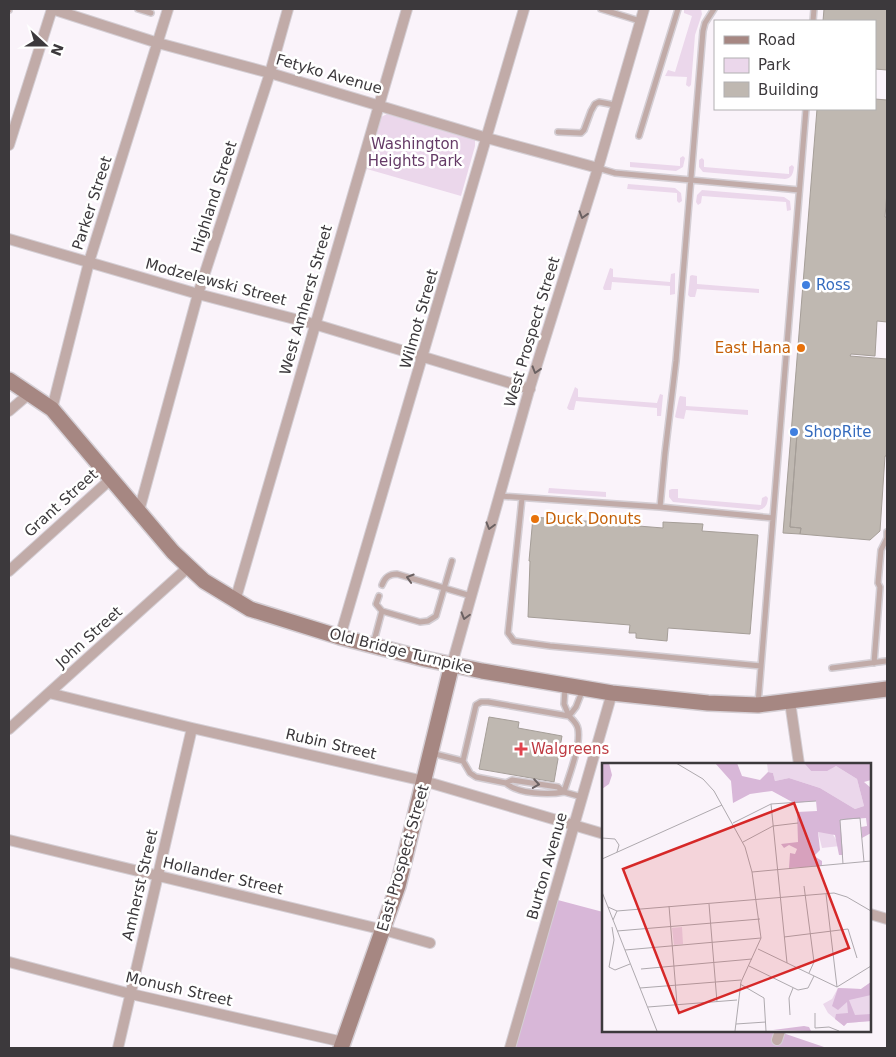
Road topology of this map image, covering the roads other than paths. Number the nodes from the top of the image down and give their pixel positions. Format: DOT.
graph roads {
  1 [pos="52,9"];
  2 [pos="138,9"];
  3 [pos="168,9"];
  4 [pos="288,9"];
  5 [pos="407,9"];
  6 [pos="524,9"];
  7 [pos="601,9"];
  8 [pos="644,9"];
  9 [pos="678,9"];
  10 [pos="714,9"];
  11 [pos="151,13"];
  12 [pos="640,21"];
  13 [pos="158,43"];
  14 [pos="270,73"];
  15 [pos="380,105"];
  16 [pos="615,105"];
  17 [pos="806,110"];
  18 [pos="558,132"];
  19 [pos="639,136"];
  20 [pos="487,138"];
  21 [pos="9,145"];
  22 [pos="598,168"];
  23 [pos="690,181"];
  24 [pos="799,190"];
  25 [pos="9,239"];
  26 [pos="89,262"];
  27 [pos="198,294"];
  28 [pos="314,324"];
  29 [pos="424,357"];
  30 [pos="9,380"];
  31 [pos="530,389"];
  32 [pos="30,393"];
  33 [pos="52,409"];
  34 [pos="9,411"];
  35 [pos="112,478"];
  36 [pos="499,496"];
  37 [pos="522,498"];
  38 [pos="660,508"];
  39 [pos="139,511"];
  40 [pos="773,518"];
  41 [pos="887,532"];
  42 [pos="452,561"];
  43 [pos="185,564"];
  44 [pos="9,571"];
  45 [pos="382,585"];
  46 [pos="444,588"];
  47 [pos="379,596"];
  48 [pos="470,596"];
  49 [pos="235,601"];
  50 [pos="382,611"];
  51 [pos="340,637"];
  52 [pos="373,645"];
  53 [pos="886,661"];
  54 [pos="874,663"];
  55 [pos="452,664"];
  56 [pos="761,666"];
  57 [pos="832,668"];
  58 [pos="565,685"];
  59 [pos="583,688"];
  60 [pos="887,689"];
  61 [pos="49,693"];
  62 [pos="612,693"];
  63 [pos="790,702"];
  64 [pos="758,704"];
  65 [pos="569,716"];
  66 [pos="192,728"];
  67 [pos="9,729"];
  68 [pos="431,752"];
  69 [pos="463,761"];
  70 [pos="799,763"];
  71 [pos="424,781"];
  72 [pos="564,792"];
  73 [pos="583,797"];
  74 [pos="575,825"];
  75 [pos="602,833"];
  76 [pos="9,840"];
  77 [pos="158,876"];
  78 [pos="871,914"];
  79 [pos="887,919"];
  80 [pos="384,930"];
  81 [pos="430,943"];
  82 [pos="9,962"];
  83 [pos="131,994"];
  84 [pos="342,1045"];
  85 [pos="118,1048"];
  86 [pos="510,1048"];
  1 -- 13 [label="street, Fetyko Avenue"];
  1 -- 21 [label="street"];
  2 -- 11 [label="lane"];
  3 -- 13 [label="street, Parker Street"];
  4 -- 14 [label="street, Highland Street"];
  5 -- 15 [label="street, West Amherst Street"];
  6 -- 20 [label="street, Wilmot Street"];
  7 -- 12 [label="lane"];
  8 -- 12 [label="street, West Prospect Street"];
  9 -- 19 [label="lane"];
  10 -- 23 [label="lane"];
  12 -- 16 [label="street, West Prospect Street"];
  13 -- 14 [label="street, Fetyko Avenue"];
  13 -- 26 [label="street, Parker Street"];
  14 -- 15 [label="street, Fetyko Avenue"];
  14 -- 27 [label="street, Highland Street"];
  15 -- 20 [label="street, Fetyko Avenue"];
  15 -- 28 [label="street, West Amherst Street"];
  16 -- 18 [label="lane"];
  16 -- 22 [label="street, West Prospect Street"];
  17 -- 24 [label="lane"];
  20 -- 22 [label="street, Fetyko Avenue"];
  20 -- 29 [label="street, Wilmot Street"];
  22 -- 23 [label="lane"];
  22 -- 31 [label="street, West Prospect Street, one-way"];
  23 -- 24 [label="lane"];
  23 -- 38 [label="lane"];
  24 -- 40 [label="lane"];
  25 -- 26 [label="street, Modzelewski Street"];
  26 -- 27 [label="street, Modzelewski Street"];
  26 -- 33 [label="street, Parker Street"];
  27 -- 28 [label="street, Modzelewski Street"];
  27 -- 39 [label="street, Highland Street"];
  28 -- 29 [label="street, Modzelewski Street"];
  28 -- 49 [label="street, West Amherst Street"];
  29 -- 31 [label="street, Modzelewski Street"];
  29 -- 51 [label="street, Wilmot Street"];
  30 -- 32 [label="street, Old Bridge Turnpike"];
  31 -- 36 [label="street, West Prospect Street"];
  32 -- 33 [label="street, Old Bridge Turnpike"];
  32 -- 34 [label="street"];
  33 -- 35 [label="street, Old Bridge Turnpike"];
  35 -- 39 [label="street, Old Bridge Turnpike"];
  35 -- 44 [label="street, Grant Street"];
  36 -- 37 [label="lane"];
  36 -- 48 [label="street, West Prospect Street, one-way"];
  37 -- 38 [label="lane"];
  37 -- 56 [label="lane"];
  38 -- 40 [label="lane"];
  39 -- 43 [label="street, Old Bridge Turnpike"];
  40 -- 56 [label="lane"];
  41 -- 54 [label="lane"];
  42 -- 46 [label="lane"];
  43 -- 49 [label="street, Old Bridge Turnpike"];
  43 -- 61 [label="street, John Street"];
  46 -- 45 [label="lane, one-way"];
  46 -- 48 [label="lane"];
  46 -- 50 [label="lane"];
  47 -- 50 [label="lane"];
  48 -- 55 [label="street, West Prospect Street, one-way"];
  49 -- 51 [label="street, Old Bridge Turnpike"];
  50 -- 52 [label="lane"];
  51 -- 52 [label="street, Old Bridge Turnpike"];
  52 -- 55 [label="street, Old Bridge Turnpike"];
  53 -- 54 [label="lane"];
  54 -- 57 [label="lane"];
  55 -- 58 [label="street, Old Bridge Turnpike"];
  55 -- 68 [label="street, East Prospect Street"];
  56 -- 64 [label="lane"];
  58 -- 59 [label="street, Old Bridge Turnpike"];
  58 -- 65 [label="lane"];
  59 -- 62 [label="street, Old Bridge Turnpike"];
  59 -- 65 [label="lane"];
  60 -- 63 [label="street, Old Bridge Turnpike"];
  61 -- 66 [label="street, Rubin Street"];
  61 -- 67 [label="street, John Street"];
  62 -- 64 [label="street, Old Bridge Turnpike"];
  62 -- 73 [label="street, Burton Avenue"];
  63 -- 64 [label="street, Old Bridge Turnpike"];
  63 -- 70 [label="street"];
  65 -- 69 [label="lane"];
  65 -- 72 [label="lane"];
  66 -- 71 [label="street, Rubin Street"];
  66 -- 77 [label="street, Amherst Street"];
  68 -- 69 [label="lane"];
  68 -- 71 [label="street, East Prospect Street"];
  69 -- 72 [label="lane, one-way"];
  71 -- 74 [label="street, Rubin Street"];
  71 -- 80 [label="street, East Prospect Street"];
  72 -- 73 [label="lane"];
  73 -- 74 [label="street, Burton Avenue"];
  74 -- 75 [label="street, Rubin Street"];
  74 -- 86 [label="street, Burton Avenue"];
  76 -- 77 [label="street, Hollander Street"];
  77 -- 80 [label="street, Hollander Street"];
  77 -- 83 [label="street, Amherst Street"];
  78 -- 79 [label="street"];
  80 -- 81 [label="street, Hollander Street"];
  80 -- 84 [label="street, East Prospect Street"];
  82 -- 83 [label="street, Monush Street"];
  83 -- 84 [label="street, Monush Street"];
  83 -- 85 [label="street, Amherst Street"];
}
